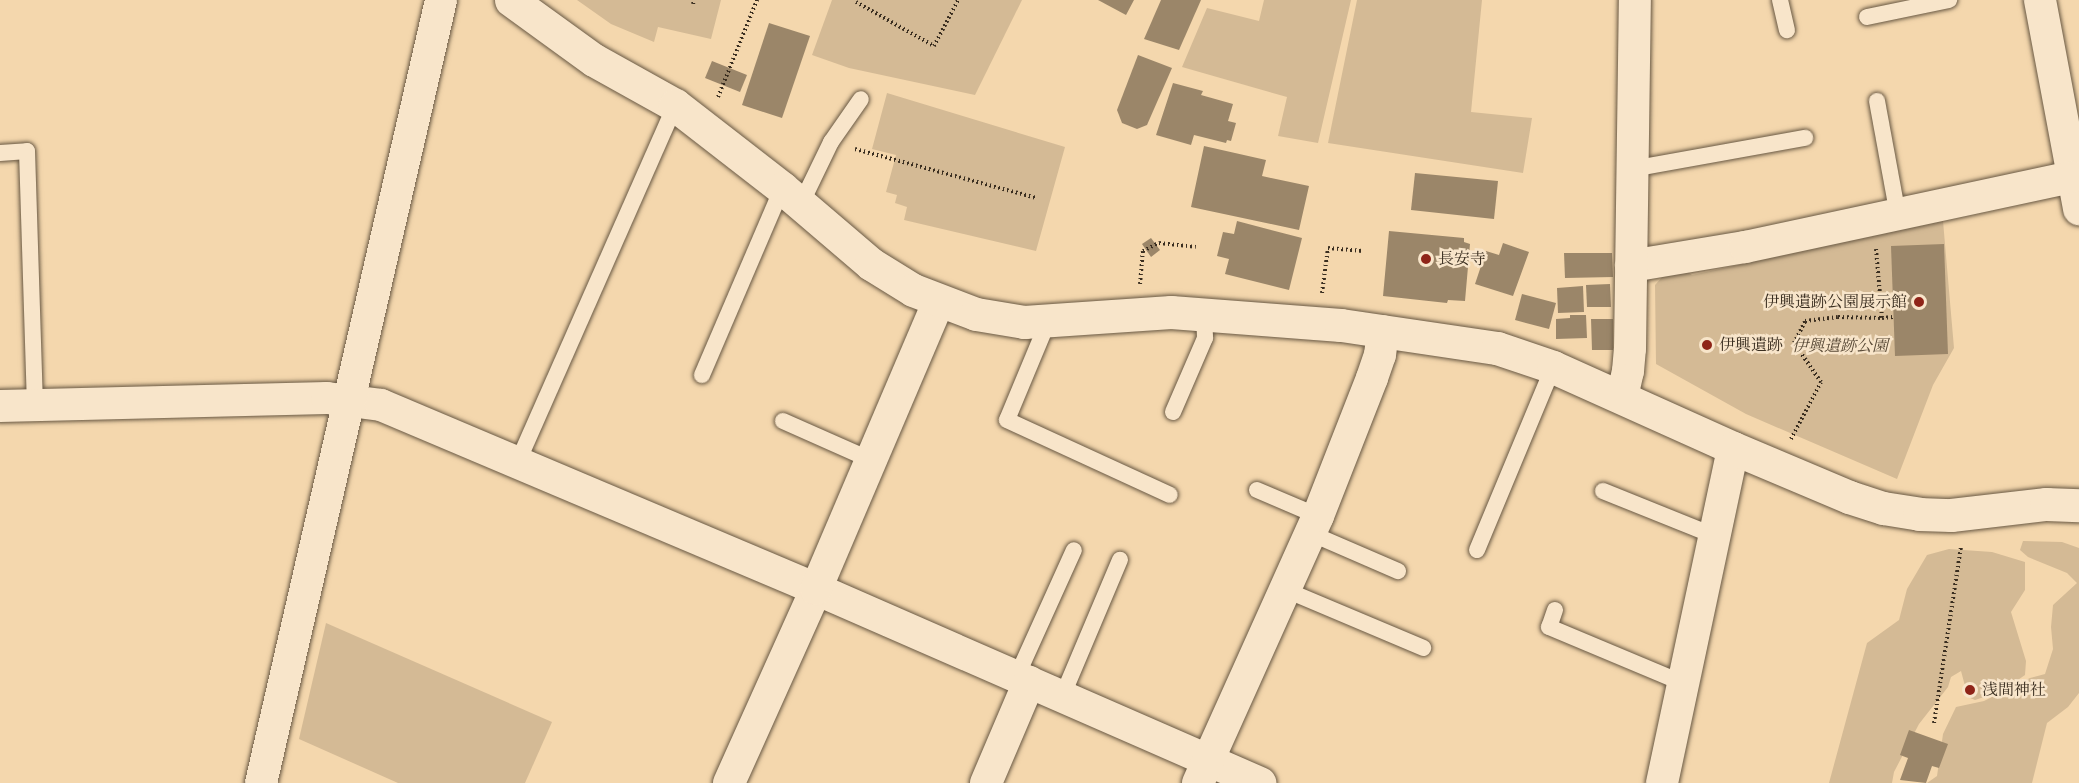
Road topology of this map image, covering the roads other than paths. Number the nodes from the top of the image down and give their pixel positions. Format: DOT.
graph roads {
  1 [pos="441,0"];
  2 [pos="511,0"];
  3 [pos="1635,0"];
  4 [pos="1780,0"];
  5 [pos="1949,0"];
  6 [pos="2040,0"];
  7 [pos="1867,17"];
  8 [pos="1787,30"];
  9 [pos="861,99"];
  10 [pos="1877,100"];
  11 [pos="675,105"];
  12 [pos="1804,138"];
  13 [pos="0,153"];
  14 [pos="1632,169"];
  15 [pos="2072,177"];
  16 [pos="791,196"];
  17 [pos="2079,209"];
  18 [pos="1898,215"];
  19 [pos="1631,266"];
  20 [pos="939,301"];
  21 [pos="1204,315"];
  22 [pos="1049,319"];
  23 [pos="1383,331"];
  24 [pos="1554,367"];
  25 [pos="702,375"];
  26 [pos="1622,397"];
  27 [pos="349,400"];
  28 [pos="35,404"];
  29 [pos="0,406"];
  30 [pos="1173,412"];
  31 [pos="783,421"];
  32 [pos="1733,448"];
  33 [pos="871,460"];
  34 [pos="517,464"];
  35 [pos="1257,490"];
  36 [pos="1603,491"];
  37 [pos="1170,495"];
  38 [pos="2079,505"];
  39 [pos="1314,525"];
  40 [pos="1715,536"];
  41 [pos="1074,550"];
  42 [pos="1478,550"];
  43 [pos="1120,560"];
  44 [pos="1398,571"];
  45 [pos="816,589"];
  46 [pos="1286,590"];
  47 [pos="1555,610"];
  48 [pos="1423,648"];
  49 [pos="1023,679"];
  50 [pos="1683,683"];
  51 [pos="1062,697"];
  52 [pos="1203,772"];
  53 [pos="261,783"];
  54 [pos="729,783"];
  55 [pos="986,783"];
  56 [pos="1260,783"];
  57 [pos="1662,783"];
  1 -- 27 [label="street"];
  2 -- 11 [label="street"];
  3 -- 14 [label="street"];
  4 -- 8 [label="lane"];
  5 -- 7 [label="lane"];
  6 -- 15 [label="street"];
  9 -- 16 [label="lane"];
  10 -- 18 [label="lane"];
  11 -- 16 [label="street"];
  11 -- 34 [label="lane"];
  12 -- 14 [label="lane"];
  13 -- 28 [label="lane"];
  14 -- 19 [label="street"];
  15 -- 17 [label="street"];
  15 -- 18 [label="street"];
  16 -- 20 [label="street"];
  16 -- 25 [label="lane"];
  18 -- 19 [label="street"];
  19 -- 26 [label="street"];
  20 -- 22 [label="street"];
  20 -- 33 [label="street"];
  21 -- 22 [label="street"];
  21 -- 23 [label="street"];
  21 -- 30 [label="lane"];
  22 -- 37 [label="lane"];
  23 -- 24 [label="street"];
  23 -- 39 [label="street"];
  24 -- 26 [label="street"];
  24 -- 42 [label="lane"];
  26 -- 32 [label="street"];
  27 -- 28 [label="street"];
  27 -- 34 [label="street"];
  27 -- 53 [label="street"];
  28 -- 29 [label="street"];
  31 -- 33 [label="lane"];
  32 -- 38 [label="street"];
  32 -- 40 [label="street"];
  33 -- 45 [label="street"];
  34 -- 45 [label="street"];
  35 -- 39 [label="lane"];
  36 -- 40 [label="lane"];
  39 -- 44 [label="lane"];
  39 -- 46 [label="street"];
  40 -- 50 [label="street"];
  41 -- 49 [label="lane"];
  43 -- 51 [label="lane"];
  45 -- 49 [label="street"];
  45 -- 54 [label="street"];
  46 -- 48 [label="lane"];
  46 -- 52 [label="street"];
  47 -- 50 [label="lane"];
  49 -- 51 [label="street"];
  49 -- 55 [label="street"];
  50 -- 57 [label="street"];
  51 -- 52 [label="street"];
  52 -- 56 [label="street"];
}
